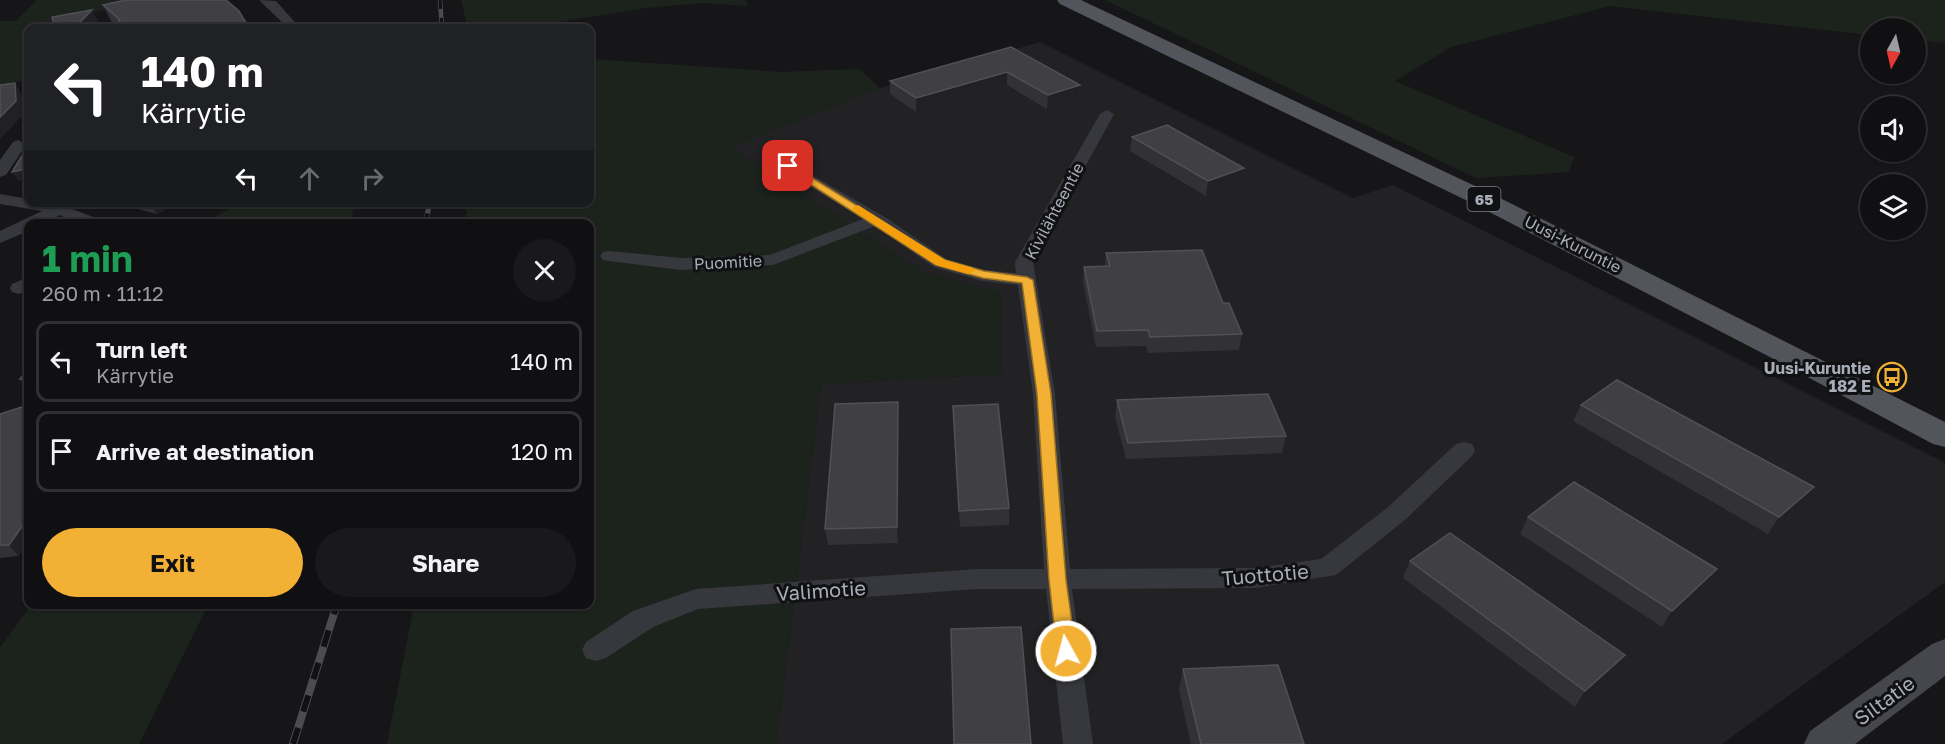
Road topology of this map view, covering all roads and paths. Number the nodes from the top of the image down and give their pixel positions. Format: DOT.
graph roads {
  1 [pos="265,0"];
  2 [pos="1065,0"];
  3 [pos="290,24"];
  4 [pos="1107,114"];
  5 [pos="18,145"];
  6 [pos="788,166"];
  7 [pos="0,172"];
  8 [pos="1,198"];
  9 [pos="24,201"];
  10 [pos="64,207"];
  11 [pos="68,207"];
  12 [pos="39,219"];
  13 [pos="87,219"];
  14 [pos="876,220"];
  15 [pos="24,226"];
  16 [pos="0,238"];
  17 [pos="609,256"];
  18 [pos="1027,280"];
  19 [pos="1945,436"];
  20 [pos="1464,450"];
  21 [pos="1058,580"];
  22 [pos="596,650"];
  23 [pos="1945,655"];
  24 [pos="1078,744"];
  25 [pos="1824,744"];
  1 -- 3 [label="street"];
  2 -- 19 [label="main road, Uusi-Kuruntie / 65"];
  4 -- 18 [label="street, Kivilähteentie"];
  5 -- 7 [label="street"];
  6 -- 14 [label="street"];
  8 -- 9 [label="street"];
  10 -- 12 [label="street"];
  11 -- 13 [label="street"];
  14 -- 17 [label="street, Puomitie"];
  14 -- 18 [label="street"];
  15 -- 16 [label="street"];
  18 -- 21 [label="street, Kivilähteentie"];
  20 -- 21 [label="street, Tuottotie"];
  21 -- 22 [label="street, Valimotie"];
  21 -- 24 [label="street, Kivilähteentie"];
  23 -- 25 [label="main road, Siltatie"];
}
